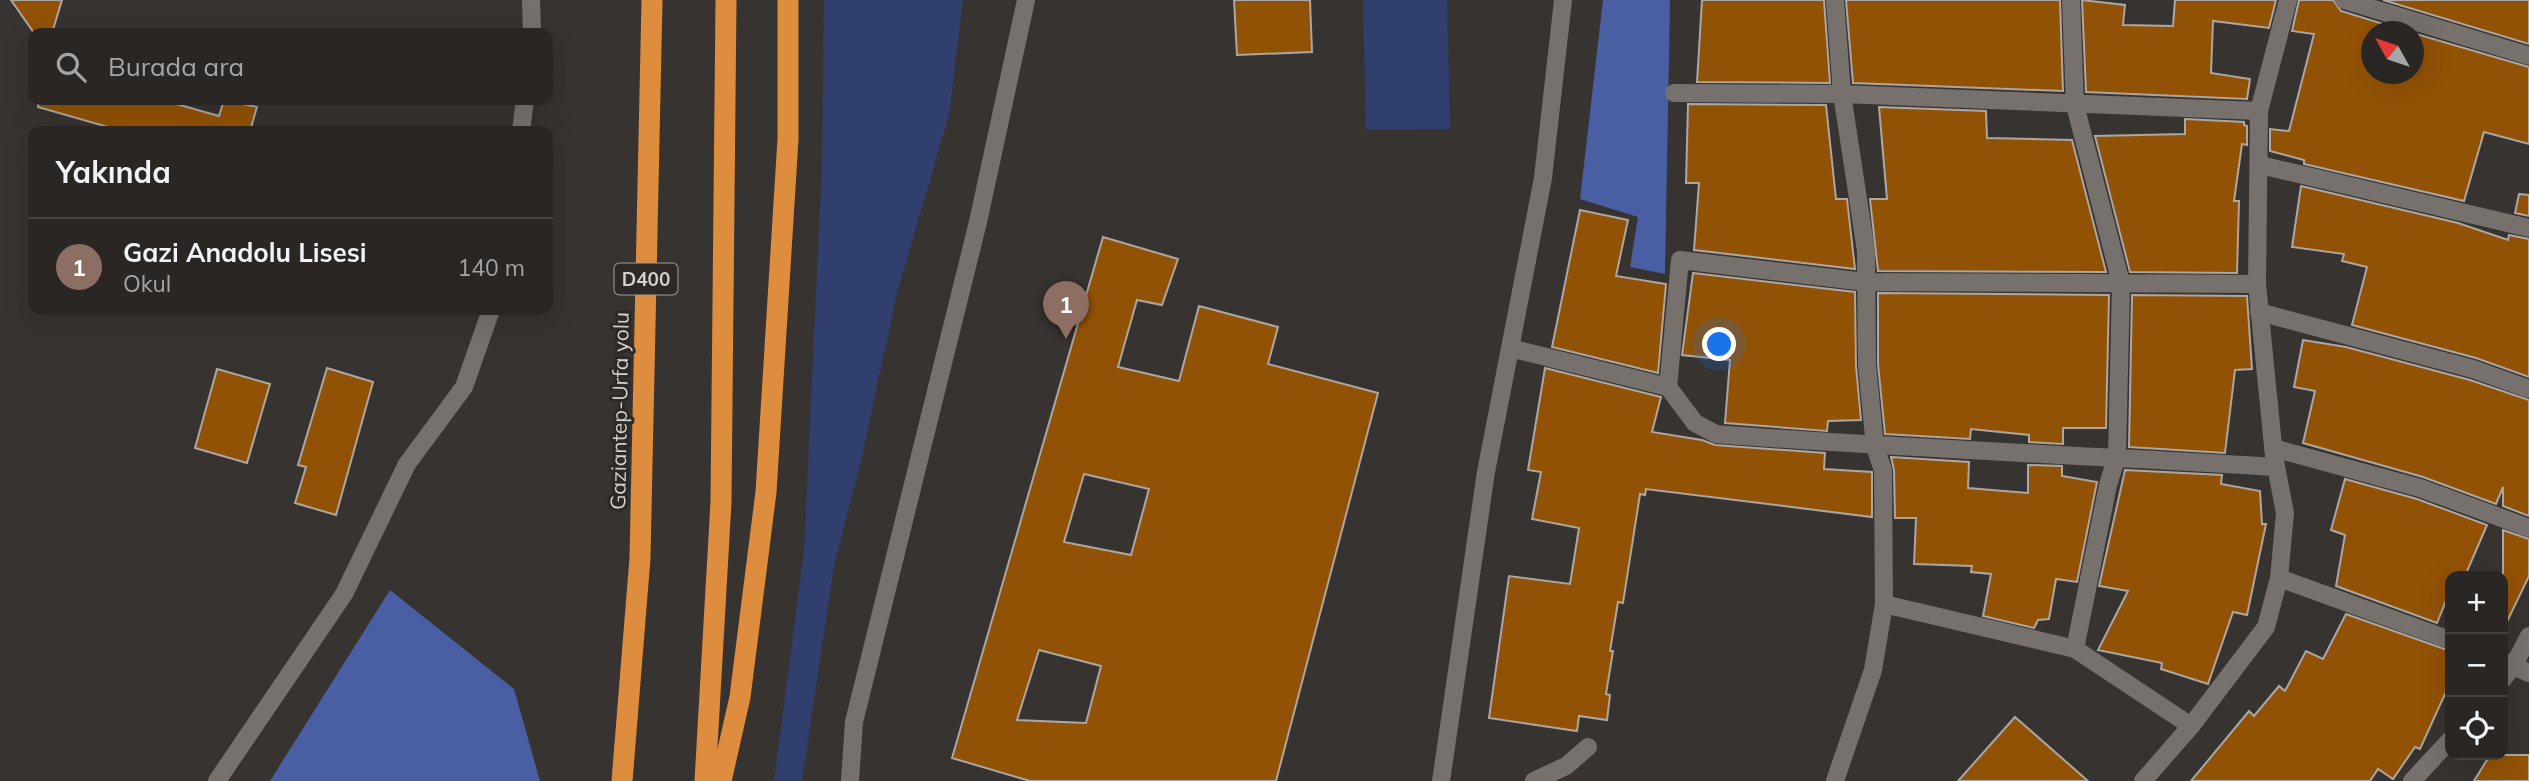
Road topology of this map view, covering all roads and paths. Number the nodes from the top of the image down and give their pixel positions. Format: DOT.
graph roads {
  1 [pos="531,0"];
  2 [pos="652,0"];
  3 [pos="726,0"];
  4 [pos="788,0"];
  5 [pos="1026,0"];
  6 [pos="1563,0"];
  7 [pos="1835,0"];
  8 [pos="2071,0"];
  9 [pos="2288,0"];
  10 [pos="2344,0"];
  11 [pos="532,28"];
  12 [pos="2529,56"];
  13 [pos="1674,93"];
  14 [pos="1842,94"];
  15 [pos="2075,104"];
  16 [pos="525,105"];
  17 [pos="2259,111"];
  18 [pos="522,126"];
  19 [pos="2260,164"];
  20 [pos="2529,228"];
  21 [pos="1866,282"];
  22 [pos="2121,283"];
  23 [pos="2257,285"];
  24 [pos="2259,312"];
  25 [pos="489,315"];
  26 [pos="1510,348"];
  27 [pos="1668,387"];
  28 [pos="2529,389"];
  29 [pos="1875,447"];
  30 [pos="2273,447"];
  31 [pos="2117,456"];
  32 [pos="2276,467"];
  33 [pos="2529,528"];
  34 [pos="2279,579"];
  35 [pos="1884,604"];
  36 [pos="2529,636"];
  37 [pos="2445,638"];
  38 [pos="2075,649"];
  39 [pos="2512,670"];
  40 [pos="2191,726"];
  41 [pos="2445,746"];
  42 [pos="1588,747"];
  43 [pos="2418,780"];
  44 [pos="217,781"];
  45 [pos="622,781"];
  46 [pos="705,781"];
  47 [pos="720,781"];
  48 [pos="850,781"];
  49 [pos="1441,781"];
  50 [pos="1534,781"];
  51 [pos="1835,781"];
  52 [pos="2143,781"];
  1 -- 11 [label="street"];
  2 -- 45 [label="highway, Gaziantep-Urfa yolu / D400"];
  3 -- 46 [label="highway"];
  4 -- 47 [label="highway"];
  5 -- 48 [label="street"];
  6 -- 26 [label="street"];
  7 -- 14 [label="street"];
  8 -- 15 [label="street"];
  9 -- 17 [label="street"];
  10 -- 12 [label="street"];
  13 -- 14 [label="street"];
  14 -- 15 [label="street"];
  14 -- 21 [label="street"];
  15 -- 17 [label="street"];
  15 -- 22 [label="street"];
  16 -- 18 [label="street"];
  17 -- 19 [label="street"];
  19 -- 20 [label="street"];
  19 -- 23 [label="street"];
  21 -- 22 [label="street"];
  21 -- 27 [label="street"];
  21 -- 29 [label="street"];
  22 -- 23 [label="street"];
  22 -- 31 [label="street"];
  23 -- 24 [label="street"];
  24 -- 28 [label="street"];
  24 -- 30 [label="street"];
  25 -- 44 [label="street"];
  26 -- 27 [label="street"];
  26 -- 49 [label="street"];
  27 -- 29 [label="street"];
  29 -- 31 [label="street"];
  29 -- 35 [label="street"];
  30 -- 32 [label="street"];
  30 -- 33 [label="street"];
  31 -- 32 [label="street"];
  31 -- 38 [label="street"];
  32 -- 34 [label="street"];
  34 -- 37 [label="street"];
  34 -- 40 [label="street"];
  35 -- 38 [label="street"];
  35 -- 51 [label="street"];
  36 -- 39 [label="street"];
  38 -- 40 [label="street"];
  40 -- 52 [label="street"];
  41 -- 43 [label="street"];
  42 -- 50 [label="street"];
}
